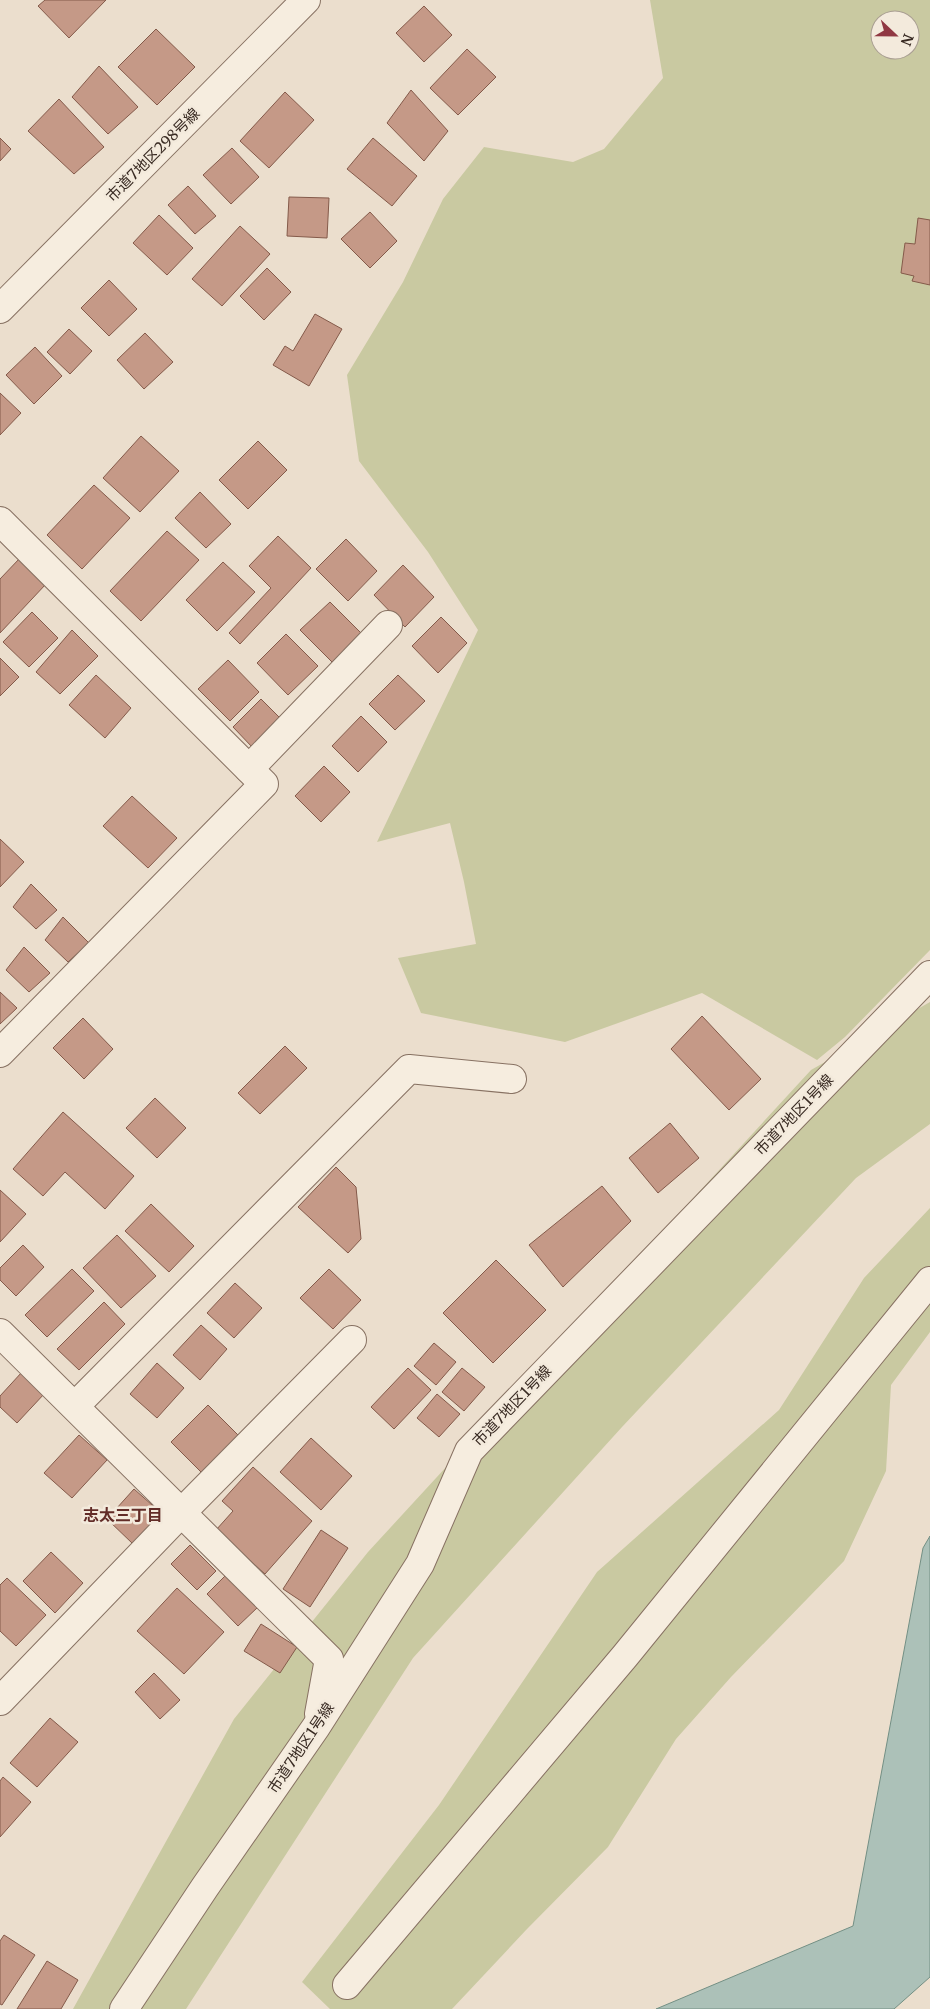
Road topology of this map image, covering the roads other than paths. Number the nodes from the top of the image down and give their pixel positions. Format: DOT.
graph roads {
  1 [pos="306,0"];
  2 [pos="0,309"];
  3 [pos="0,521"];
  4 [pos="388,625"];
  5 [pos="249,769"];
  6 [pos="930,975"];
  7 [pos="0,1053"];
  8 [pos="512,1079"];
  9 [pos="930,1281"];
  10 [pos="0,1333"];
  11 [pos="352,1340"];
  12 [pos="75,1406"];
  13 [pos="181,1513"];
  14 [pos="0,1701"];
  15 [pos="316,1727"];
  16 [pos="347,1985"];
  17 [pos="124,2009"];
  1 -- 2 [label="street, 市道7地区298号線"];
  3 -- 5 [label="street"];
  4 -- 5 [label="street"];
  5 -- 7 [label="street"];
  6 -- 15 [label="street, 市道7地区1号線"];
  8 -- 12 [label="street"];
  9 -- 16 [label="street"];
  10 -- 12 [label="street"];
  11 -- 13 [label="street"];
  12 -- 13 [label="street"];
  13 -- 14 [label="street"];
  13 -- 15 [label="street"];
  15 -- 17 [label="street, 市道7地区1号線"];
}
